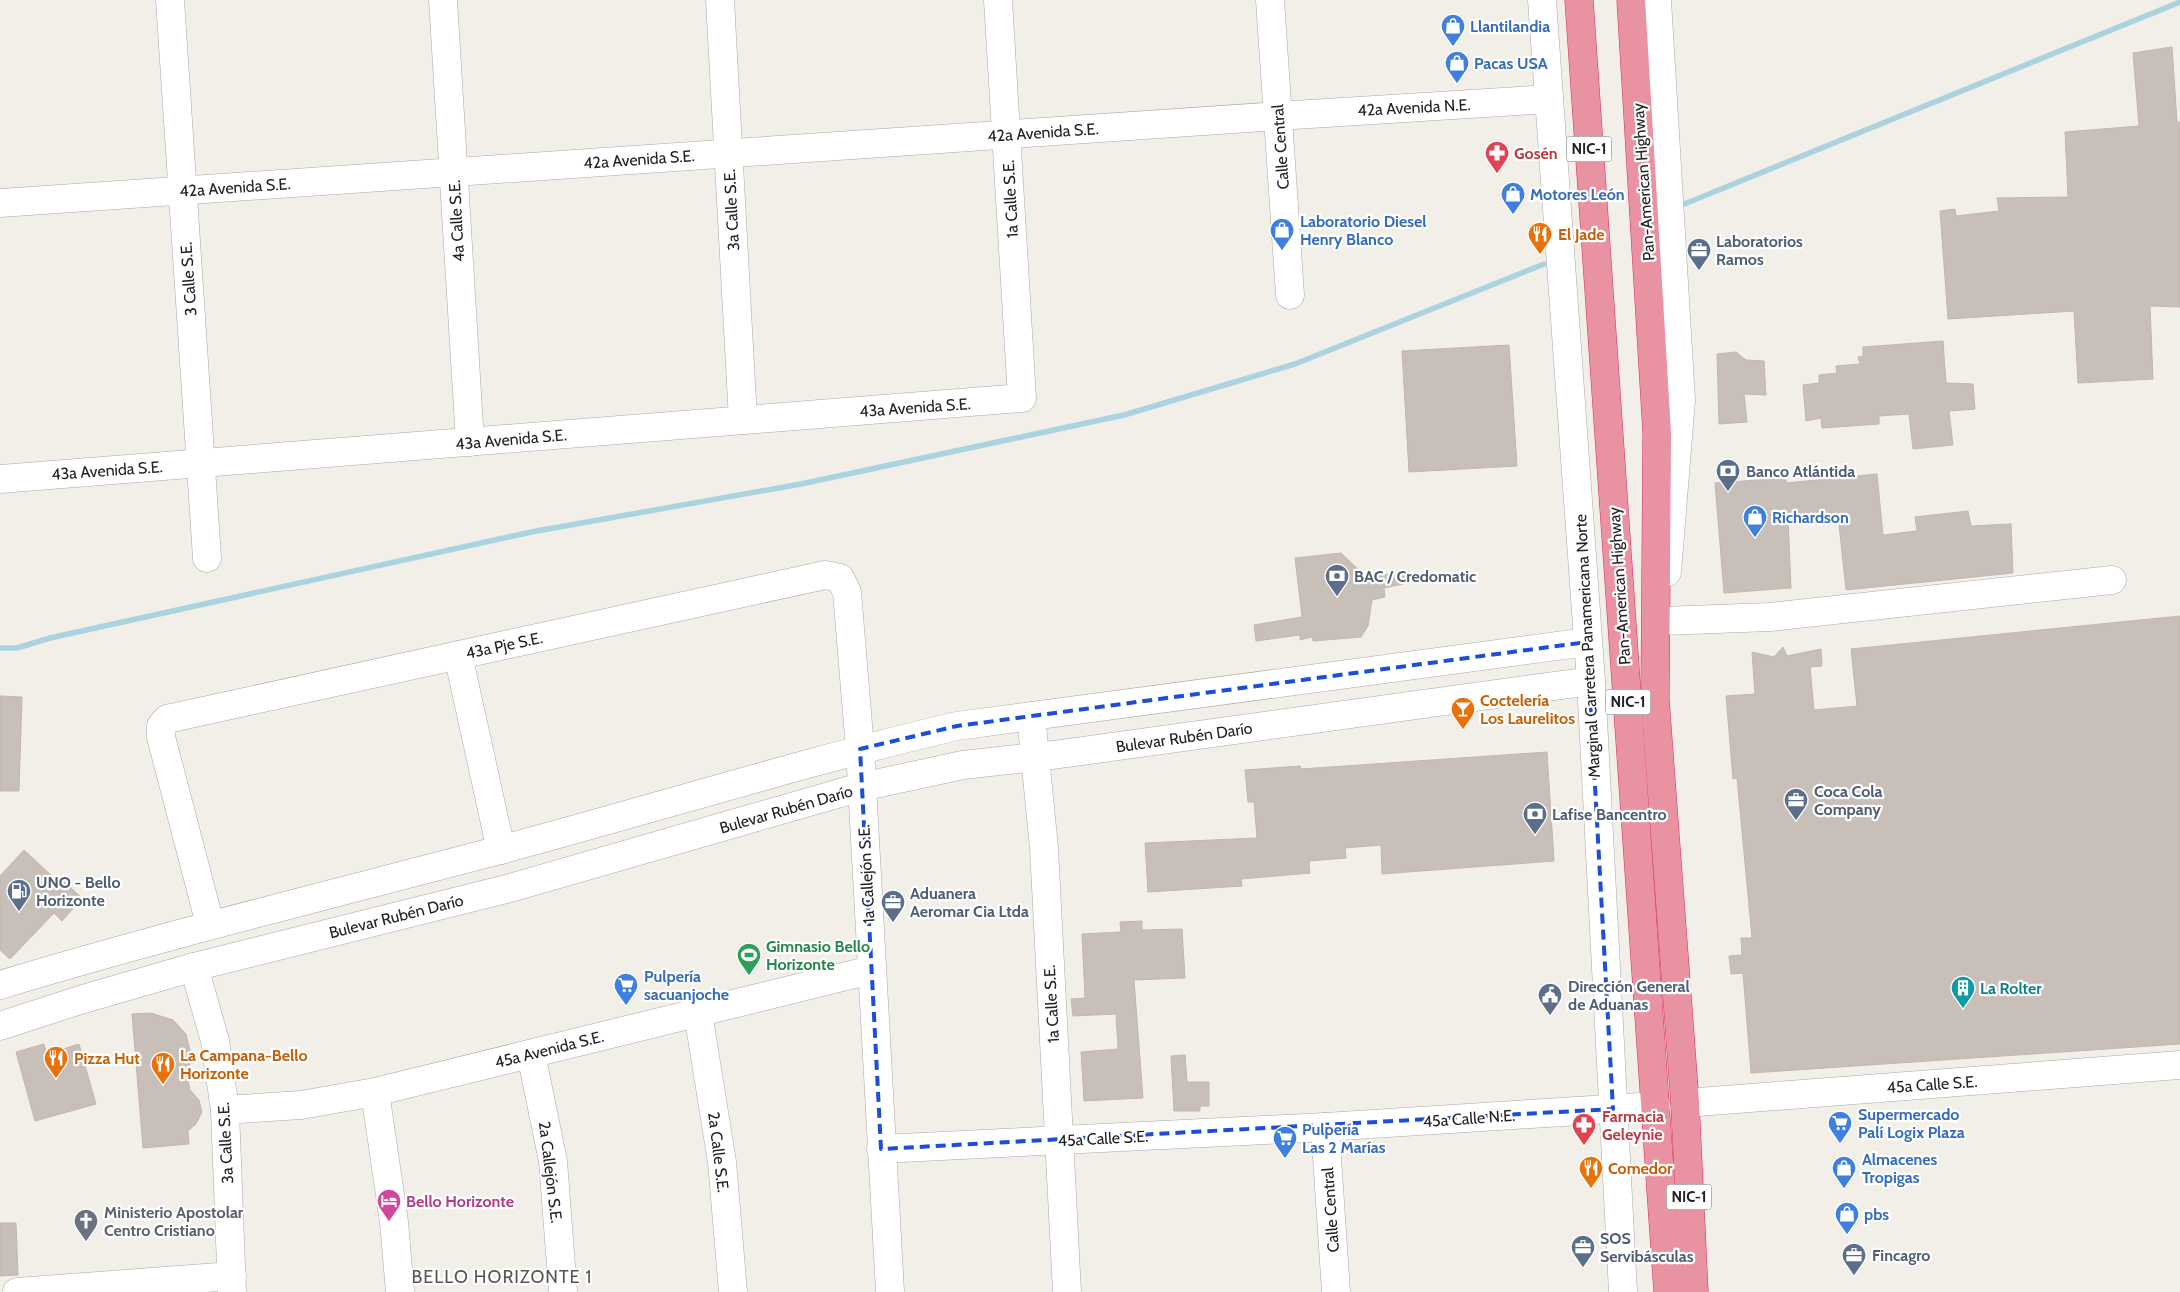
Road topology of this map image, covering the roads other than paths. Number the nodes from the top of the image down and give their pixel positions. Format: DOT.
graph roads {
  1 [pos="170,0"];
  2 [pos="443,0"];
  3 [pos="720,0"];
  4 [pos="998,0"];
  5 [pos="1270,0"];
  6 [pos="1542,0"];
  7 [pos="1579,0"];
  8 [pos="1632,0"];
  9 [pos="1657,0"];
  10 [pos="1549,99"];
  11 [pos="1278,116"];
  12 [pos="1006,134"];
  13 [pos="728,153"];
  14 [pos="453,172"];
  15 [pos="182,190"];
  16 [pos="0,203"];
  17 [pos="1290,295"];
  18 [pos="1022,398"];
  19 [pos="743,420"];
  20 [pos="470,442"];
  21 [pos="201,463"];
  22 [pos="0,479"];
  23 [pos="207,558"];
  24 [pos="840,578"];
  25 [pos="2112,580"];
  26 [pos="1662,621"];
  27 [pos="1587,642"];
  28 [pos="458,656"];
  29 [pos="1591,681"];
  30 [pos="1655,700"];
  31 [pos="1030,716"];
  32 [pos="860,749"];
  33 [pos="1035,757"];
  34 [pos="861,787"];
  35 [pos="501,850"];
  36 [pos="210,924"];
  37 [pos="194,967"];
  38 [pos="871,970"];
  39 [pos="0,985"];
  40 [pos="698,1012"];
  41 [pos="0,1026"];
  42 [pos="531,1054"];
  43 [pos="2180,1065"];
  44 [pos="376,1092"];
  45 [pos="1684,1103"];
  46 [pos="1656,1106"];
  47 [pos="1613,1109"];
  48 [pos="224,1110"];
  49 [pos="1325,1127"];
  50 [pos="1057,1140"];
  51 [pos="880,1149"];
  52 [pos="232,1284"];
  53 [pos="60,1290"];
  54 [pos="17,1292"];
  55 [pos="400,1292"];
  56 [pos="563,1292"];
  57 [pos="734,1292"];
  58 [pos="890,1292"];
  59 [pos="1067,1292"];
  60 [pos="1336,1292"];
  61 [pos="1622,1292"];
  62 [pos="1668,1292"];
  63 [pos="1694,1292"];
  1 -- 15 [label="street, 3 Calle S.E."];
  2 -- 14 [label="street, 4a Calle S.E."];
  3 -- 13 [label="street, 3a Calle S.E."];
  4 -- 12 [label="street, 1a Calle S.E."];
  5 -- 11 [label="street, Calle Central"];
  6 -- 10 [label="street, Marginal Carretera Panamericana Norte"];
  7 -- 46 [label="highway, Pan-American Highway / NIC-1"];
  8 -- 30 [label="highway, Pan-American Highway / NIC-1"];
  9 -- 26 [label="street"];
  10 -- 11 [label="street, 42a Avenida N.E."];
  10 -- 27 [label="street, Marginal Carretera Panamericana Norte"];
  11 -- 12 [label="street, 42a Avenida S.E."];
  11 -- 17 [label="street, Calle Central"];
  12 -- 13 [label="street, 42a Avenida S.E."];
  12 -- 18 [label="street, 1a Calle S.E."];
  13 -- 14 [label="street, 42a Avenida S.E."];
  13 -- 19 [label="street, 3a Calle S.E."];
  14 -- 15 [label="street, 42a Avenida S.E."];
  14 -- 20 [label="street, 4a Calle S.E."];
  15 -- 16 [label="street, 42a Avenida S.E."];
  15 -- 21 [label="street, 3 Calle S.E."];
  18 -- 19 [label="street, 43a Avenida S.E."];
  19 -- 20 [label="street, 43a Avenida S.E."];
  20 -- 21 [label="street, 43a Avenida S.E."];
  21 -- 22 [label="street, 43a Avenida S.E."];
  21 -- 23 [label="street, 3 Calle S.E."];
  24 -- 28 [label="street, 43a Pje S.E."];
  24 -- 32 [label="street, 1a Callejón S.E."];
  25 -- 26 [label="street"];
  26 -- 30 [label="street"];
  27 -- 29 [label="street, Marginal Carretera Panamericana Norte"];
  27 -- 31 [label="street"];
  28 -- 35 [label="street"];
  28 -- 36 [label="street, 43a Pje S.E."];
  29 -- 33 [label="street, Bulevar Rubén Darío"];
  29 -- 47 [label="street, Marginal Carretera Panamericana Norte"];
  30 -- 45 [label="highway, Pan-American Highway / NIC-1"];
  31 -- 32 [label="street"];
  31 -- 33 [label="street, 1a Calle S.E."];
  32 -- 34 [label="street, 1a Callejón S.E."];
  32 -- 35 [label="street"];
  33 -- 34 [label="street, Bulevar Rubén Darío"];
  33 -- 50 [label="street, 1a Calle S.E."];
  34 -- 37 [label="street, Bulevar Rubén Darío"];
  34 -- 38 [label="street, 1a Callejón S.E."];
  35 -- 36 [label="street"];
  36 -- 39 [label="street"];
  37 -- 41 [label="street, Bulevar Rubén Darío"];
  37 -- 48 [label="street, 3a Calle S.E."];
  38 -- 40 [label="street, 45a Avenida S.E."];
  38 -- 51 [label="street, 1a Callejón S.E."];
  40 -- 42 [label="street, 45a Avenida S.E."];
  40 -- 57 [label="street, 2a Calle S.E."];
  42 -- 44 [label="street, 45a Avenida S.E."];
  42 -- 56 [label="street, 2a Callejón S.E."];
  43 -- 45 [label="street, 45a Calle S.E."];
  44 -- 48 [label="street, 45a Avenida S.E."];
  44 -- 55 [label="street"];
  45 -- 63 [label="highway, Pan-American Highway / NIC-1"];
  46 -- 47 [label="street"];
  46 -- 62 [label="highway, Pan-American Highway / NIC-1"];
  47 -- 49 [label="street, 45a Calle N.E."];
  47 -- 61 [label="street, Marginal Carretera Panamericana Norte"];
  48 -- 52 [label="street, 3a Calle S.E."];
  49 -- 50 [label="street, 45a Calle S.E."];
  49 -- 60 [label="street, Calle Central"];
  50 -- 51 [label="street, 45a Calle S.E."];
  50 -- 59 [label="street, 1a Calle S.E."];
  51 -- 58 [label="street, 1a Callejón S.E."];
  52 -- 53 [label="street"];
  53 -- 54 [label="street"];
}
